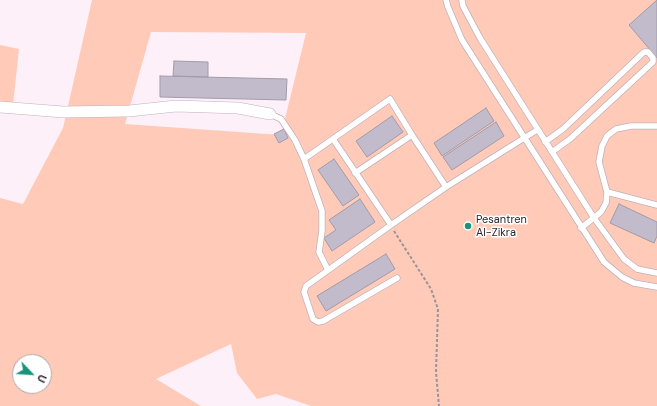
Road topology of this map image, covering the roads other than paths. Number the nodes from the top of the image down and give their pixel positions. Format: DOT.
graph roads {
  1 [pos="446,0"];
  2 [pos="462,0"];
  3 [pos="0,107"];
  4 [pos="270,114"];
  5 [pos="657,126"];
  6 [pos="537,130"];
  7 [pos="412,135"];
  8 [pos="524,138"];
  9 [pos="333,139"];
  10 [pos="545,142"];
  11 [pos="552,152"];
  12 [pos="304,159"];
  13 [pos="355,173"];
  14 [pos="446,187"];
  15 [pos="607,192"];
  16 [pos="657,205"];
  17 [pos="594,218"];
  18 [pos="391,224"];
  19 [pos="581,228"];
  20 [pos="328,270"];
  21 [pos="657,273"];
  22 [pos="397,278"];
  23 [pos="657,287"];
  1 -- 8 [label="lane"];
  2 -- 6 [label="lane"];
  3 -- 4 [label="street"];
  4 -- 12 [label="lane"];
  5 -- 15 [label="lane"];
  6 -- 8 [label="lane"];
  6 -- 10 [label="lane"];
  7 -- 9 [label="lane"];
  7 -- 13 [label="lane"];
  7 -- 14 [label="lane"];
  8 -- 14 [label="lane"];
  8 -- 19 [label="lane"];
  9 -- 12 [label="lane"];
  9 -- 13 [label="lane"];
  10 -- 11 [label="lane"];
  10 -- 11 [label="lane"];
  11 -- 17 [label="lane"];
  12 -- 20 [label="lane"];
  13 -- 18 [label="lane"];
  14 -- 18 [label="lane"];
  15 -- 16 [label="lane"];
  15 -- 17 [label="lane"];
  17 -- 19 [label="lane"];
  17 -- 21 [label="lane"];
  18 -- 20 [label="lane"];
  19 -- 23 [label="lane"];
  20 -- 22 [label="lane"];
}
